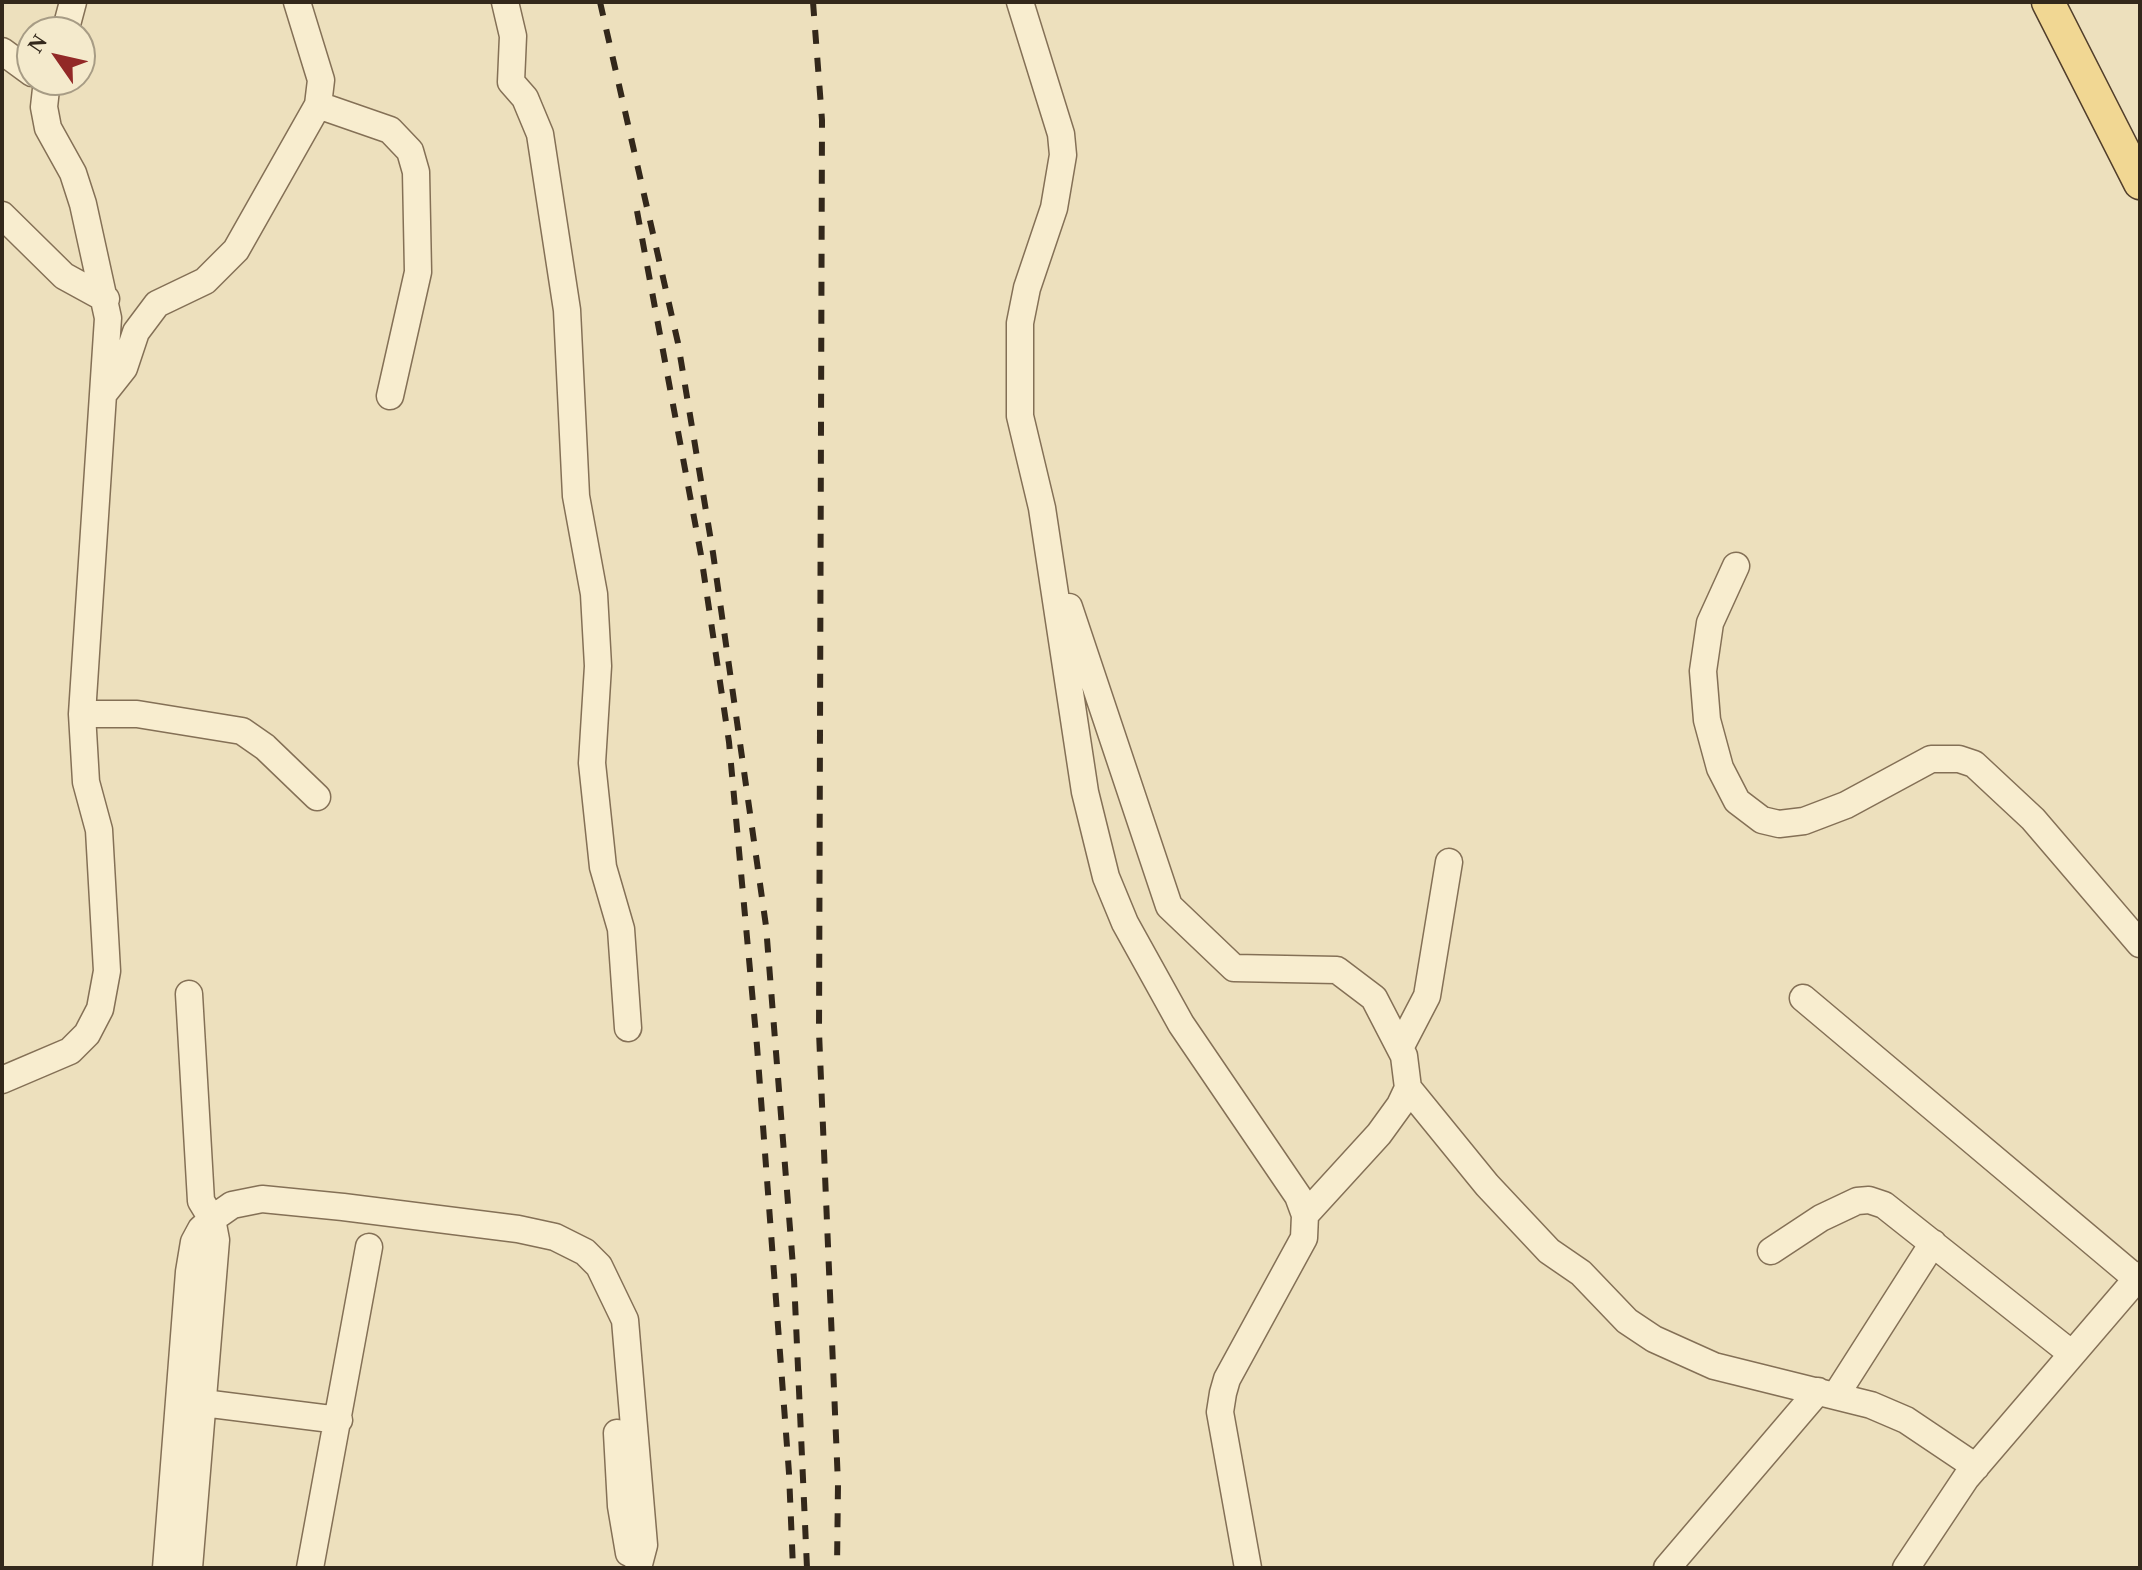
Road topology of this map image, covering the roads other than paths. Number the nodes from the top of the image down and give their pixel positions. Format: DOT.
graph roads {
  1 [pos="297,2"];
  2 [pos="505,2"];
  3 [pos="1020,2"];
  4 [pos="2048,2"];
  5 [pos="43,96"];
  6 [pos="318,105"];
  7 [pos="2140,183"];
  8 [pos="2,215"];
  9 [pos="106,299"];
  10 [pos="105,392"];
  11 [pos="390,396"];
  12 [pos="1049,545"];
  13 [pos="1736,566"];
  14 [pos="82,714"];
  15 [pos="317,797"];
  16 [pos="1449,862"];
  17 [pos="2140,944"];
  18 [pos="189,994"];
  19 [pos="1803,998"];
  20 [pos="628,1028"];
  21 [pos="1400,1048"];
  22 [pos="2,1080"];
  23 [pos="1408,1088"];
  24 [pos="1305,1215"];
  25 [pos="212,1219"];
  26 [pos="1933,1243"];
  27 [pos="369,1247"];
  28 [pos="1771,1251"];
  29 [pos="2138,1277"];
  30 [pos="2072,1354"];
  31 [pos="1827,1393"];
  32 [pos="203,1403"];
  33 [pos="339,1420"];
  34 [pos="1976,1467"];
  35 [pos="166,1568"];
  36 [pos="189,1568"];
  37 [pos="310,1568"];
  38 [pos="636,1568"];
  39 [pos="1248,1568"];
  40 [pos="1667,1568"];
  41 [pos="1906,1568"];
  1 -- 6 [label="street"];
  2 -- 20 [label="street"];
  3 -- 12 [label="street"];
  4 -- 7 [label="main road"];
  5 -- 9 [label="street"];
  6 -- 10 [label="street"];
  6 -- 11 [label="street"];
  8 -- 9 [label="street"];
  9 -- 10 [label="street"];
  10 -- 14 [label="street"];
  12 -- 21 [label="street"];
  12 -- 24 [label="street"];
  13 -- 17 [label="street"];
  14 -- 15 [label="street"];
  14 -- 22 [label="street"];
  16 -- 21 [label="street"];
  18 -- 25 [label="street"];
  19 -- 29 [label="street"];
  21 -- 23 [label="street"];
  23 -- 24 [label="street"];
  23 -- 31 [label="street"];
  24 -- 39 [label="street"];
  25 -- 32 [label="street"];
  25 -- 35 [label="street"];
  25 -- 38 [label="street"];
  26 -- 28 [label="street"];
  26 -- 30 [label="street"];
  26 -- 31 [label="street"];
  27 -- 33 [label="street"];
  29 -- 30 [label="street"];
  30 -- 34 [label="street"];
  31 -- 34 [label="street"];
  31 -- 40 [label="street"];
  32 -- 33 [label="street"];
  32 -- 36 [label="street"];
  33 -- 37 [label="street"];
  34 -- 41 [label="street"];
}
